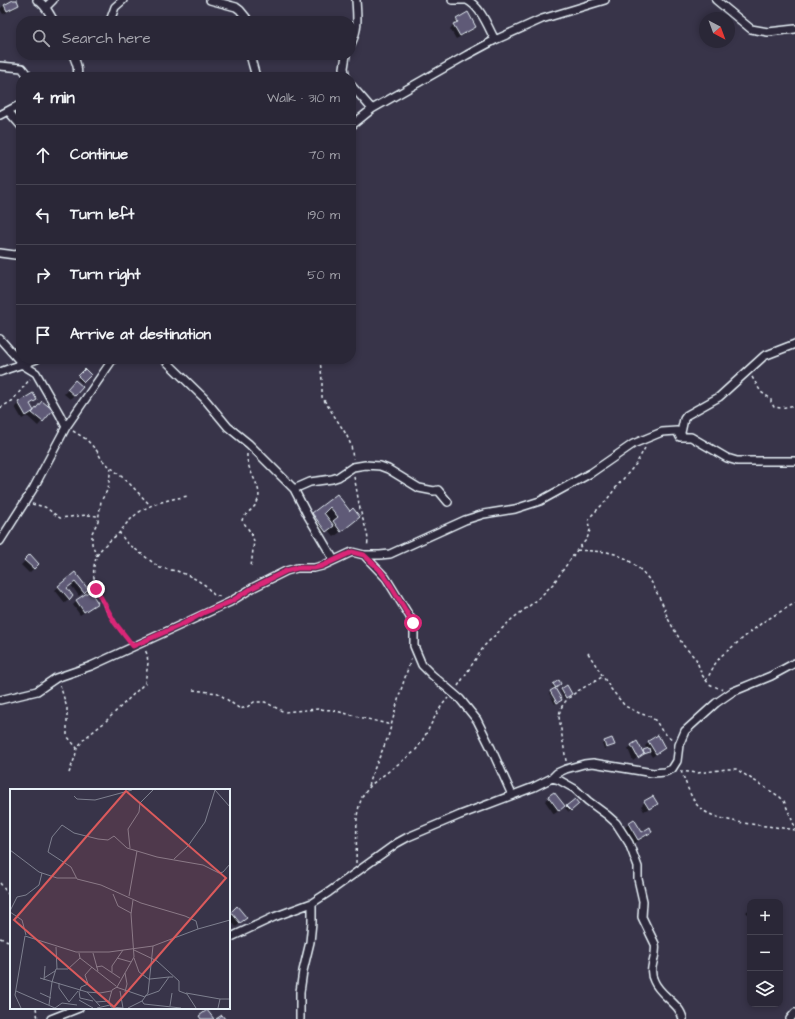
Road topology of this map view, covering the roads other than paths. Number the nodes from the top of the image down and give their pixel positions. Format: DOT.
graph roads {
  1 [pos="37,0"];
  2 [pos="53,0"];
  3 [pos="123,0"];
  4 [pos="210,0"];
  5 [pos="356,0"];
  6 [pos="452,0"];
  7 [pos="466,0"];
  8 [pos="605,0"];
  9 [pos="716,0"];
  10 [pos="46,7"];
  11 [pos="51,16"];
  12 [pos="112,16"];
  13 [pos="244,16"];
  14 [pos="356,28"];
  15 [pos="795,30"];
  16 [pos="495,40"];
  17 [pos="75,60"];
  18 [pos="251,60"];
  19 [pos="345,60"];
  20 [pos="0,66"];
  21 [pos="25,72"];
  22 [pos="78,72"];
  23 [pos="255,72"];
  24 [pos="345,72"];
  25 [pos="356,91"];
  26 [pos="16,107"];
  27 [pos="372,109"];
  28 [pos="8,111"];
  29 [pos="0,115"];
  30 [pos="16,120"];
  31 [pos="356,122"];
  32 [pos="0,253"];
  33 [pos="16,255"];
  34 [pos="0,339"];
  35 [pos="795,344"];
  36 [pos="16,357"];
  37 [pos="110,364"];
  38 [pos="169,364"];
  39 [pos="23,365"];
  40 [pos="0,372"];
  41 [pos="66,427"];
  42 [pos="680,437"];
  43 [pos="795,461"];
  44 [pos="294,489"];
  45 [pos="448,502"];
  46 [pos="0,541"];
  47 [pos="364,555"];
  48 [pos="334,560"];
  49 [pos="795,663"];
  50 [pos="0,700"];
  51 [pos="552,778"];
  52 [pos="512,795"];
  53 [pos="312,903"];
  54 [pos="230,938"];
  55 [pos="76,1009"];
  56 [pos="795,1013"];
  57 [pos="51,1019"];
  58 [pos="300,1019"];
  59 [pos="683,1019"];
  60 [pos="790,1019"];
  1 -- 10 [label="street"];
  2 -- 10 [label="street"];
  3 -- 12 [label="street"];
  4 -- 13 [label="street"];
  5 -- 14 [label="street"];
  6 -- 7 [label="street"];
  7 -- 16 [label="street"];
  8 -- 16 [label="street"];
  9 -- 15 [label="street"];
  10 -- 11 [label="street"];
  16 -- 27 [label="street"];
  17 -- 22 [label="street"];
  18 -- 23 [label="street"];
  19 -- 24 [label="street"];
  20 -- 21 [label="street"];
  25 -- 27 [label="street"];
  26 -- 28 [label="street"];
  27 -- 31 [label="street"];
  28 -- 29 [label="street"];
  28 -- 30 [label="street"];
  32 -- 33 [label="street"];
  34 -- 36 [label="street"];
  35 -- 42 [label="street"];
  37 -- 41 [label="street"];
  38 -- 44 [label="street"];
  39 -- 40 [label="street"];
  39 -- 41 [label="street"];
  41 -- 46 [label="street"];
  42 -- 43 [label="street"];
  42 -- 47 [label="street"];
  44 -- 45 [label="street"];
  44 -- 48 [label="street"];
  47 -- 48 [label="street"];
  47 -- 52 [label="street"];
  48 -- 50 [label="street"];
  49 -- 51 [label="street"];
  51 -- 52 [label="street"];
  51 -- 59 [label="street"];
  52 -- 53 [label="street"];
  53 -- 54 [label="street"];
  53 -- 58 [label="street"];
  55 -- 57 [label="street"];
  56 -- 60 [label="street"];
}
